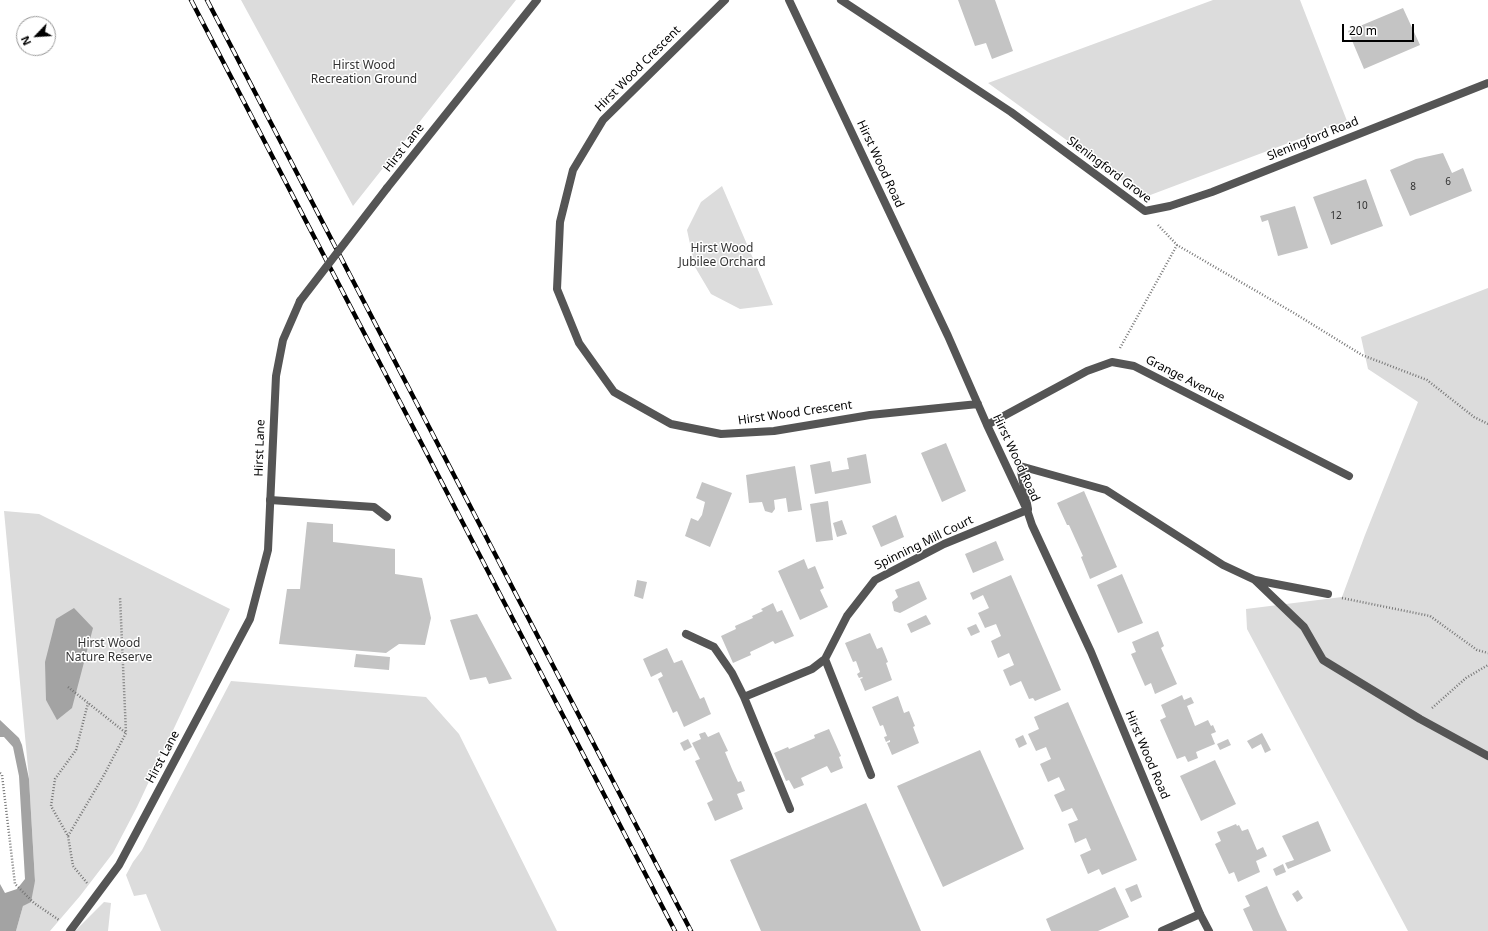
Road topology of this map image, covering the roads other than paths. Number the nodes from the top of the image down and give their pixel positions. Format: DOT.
graph roads {
  1 [pos="537,0"];
  2 [pos="725,0"];
  3 [pos="789,0"];
  4 [pos="841,0"];
  5 [pos="1488,83"];
  6 [pos="1145,211"];
  7 [pos="978,404"];
  8 [pos="987,425"];
  9 [pos="1350,476"];
  10 [pos="270,500"];
  11 [pos="1027,510"];
  12 [pos="387,517"];
  13 [pos="1032,525"];
  14 [pos="1255,580"];
  15 [pos="1328,594"];
  16 [pos="686,634"];
  17 [pos="825,659"];
  18 [pos="744,697"];
  19 [pos="1488,756"];
  20 [pos="871,775"];
  21 [pos="790,809"];
  22 [pos="1200,914"];
  23 [pos="71,930"];
  24 [pos="1162,931"];
  25 [pos="1209,931"];
  1 -- 10 [label="street, Hirst Lane, bridge"];
  2 -- 7 [label="street, Hirst Wood Crescent"];
  3 -- 7 [label="street, Hirst Wood Road"];
  4 -- 6 [label="street, Sleningford Grove"];
  5 -- 6 [label="street, Sleningford Road"];
  7 -- 8 [label="street, Hirst Wood Road"];
  8 -- 9 [label="street, Grange Avenue"];
  8 -- 11 [label="street, Hirst Wood Road"];
  10 -- 12 [label="street"];
  10 -- 23 [label="street, Hirst Lane"];
  11 -- 13 [label="street, Hirst Wood Road"];
  11 -- 17 [label="street, Spinning Mill Court"];
  13 -- 14 [label="street"];
  13 -- 22 [label="street, Hirst Wood Road"];
  14 -- 15 [label="street"];
  14 -- 19 [label="street"];
  16 -- 18 [label="street"];
  17 -- 18 [label="street, Spinning Mill Court"];
  17 -- 20 [label="street"];
  18 -- 21 [label="street"];
  22 -- 24 [label="street"];
  22 -- 25 [label="street, Hirst Wood Road"];
}
